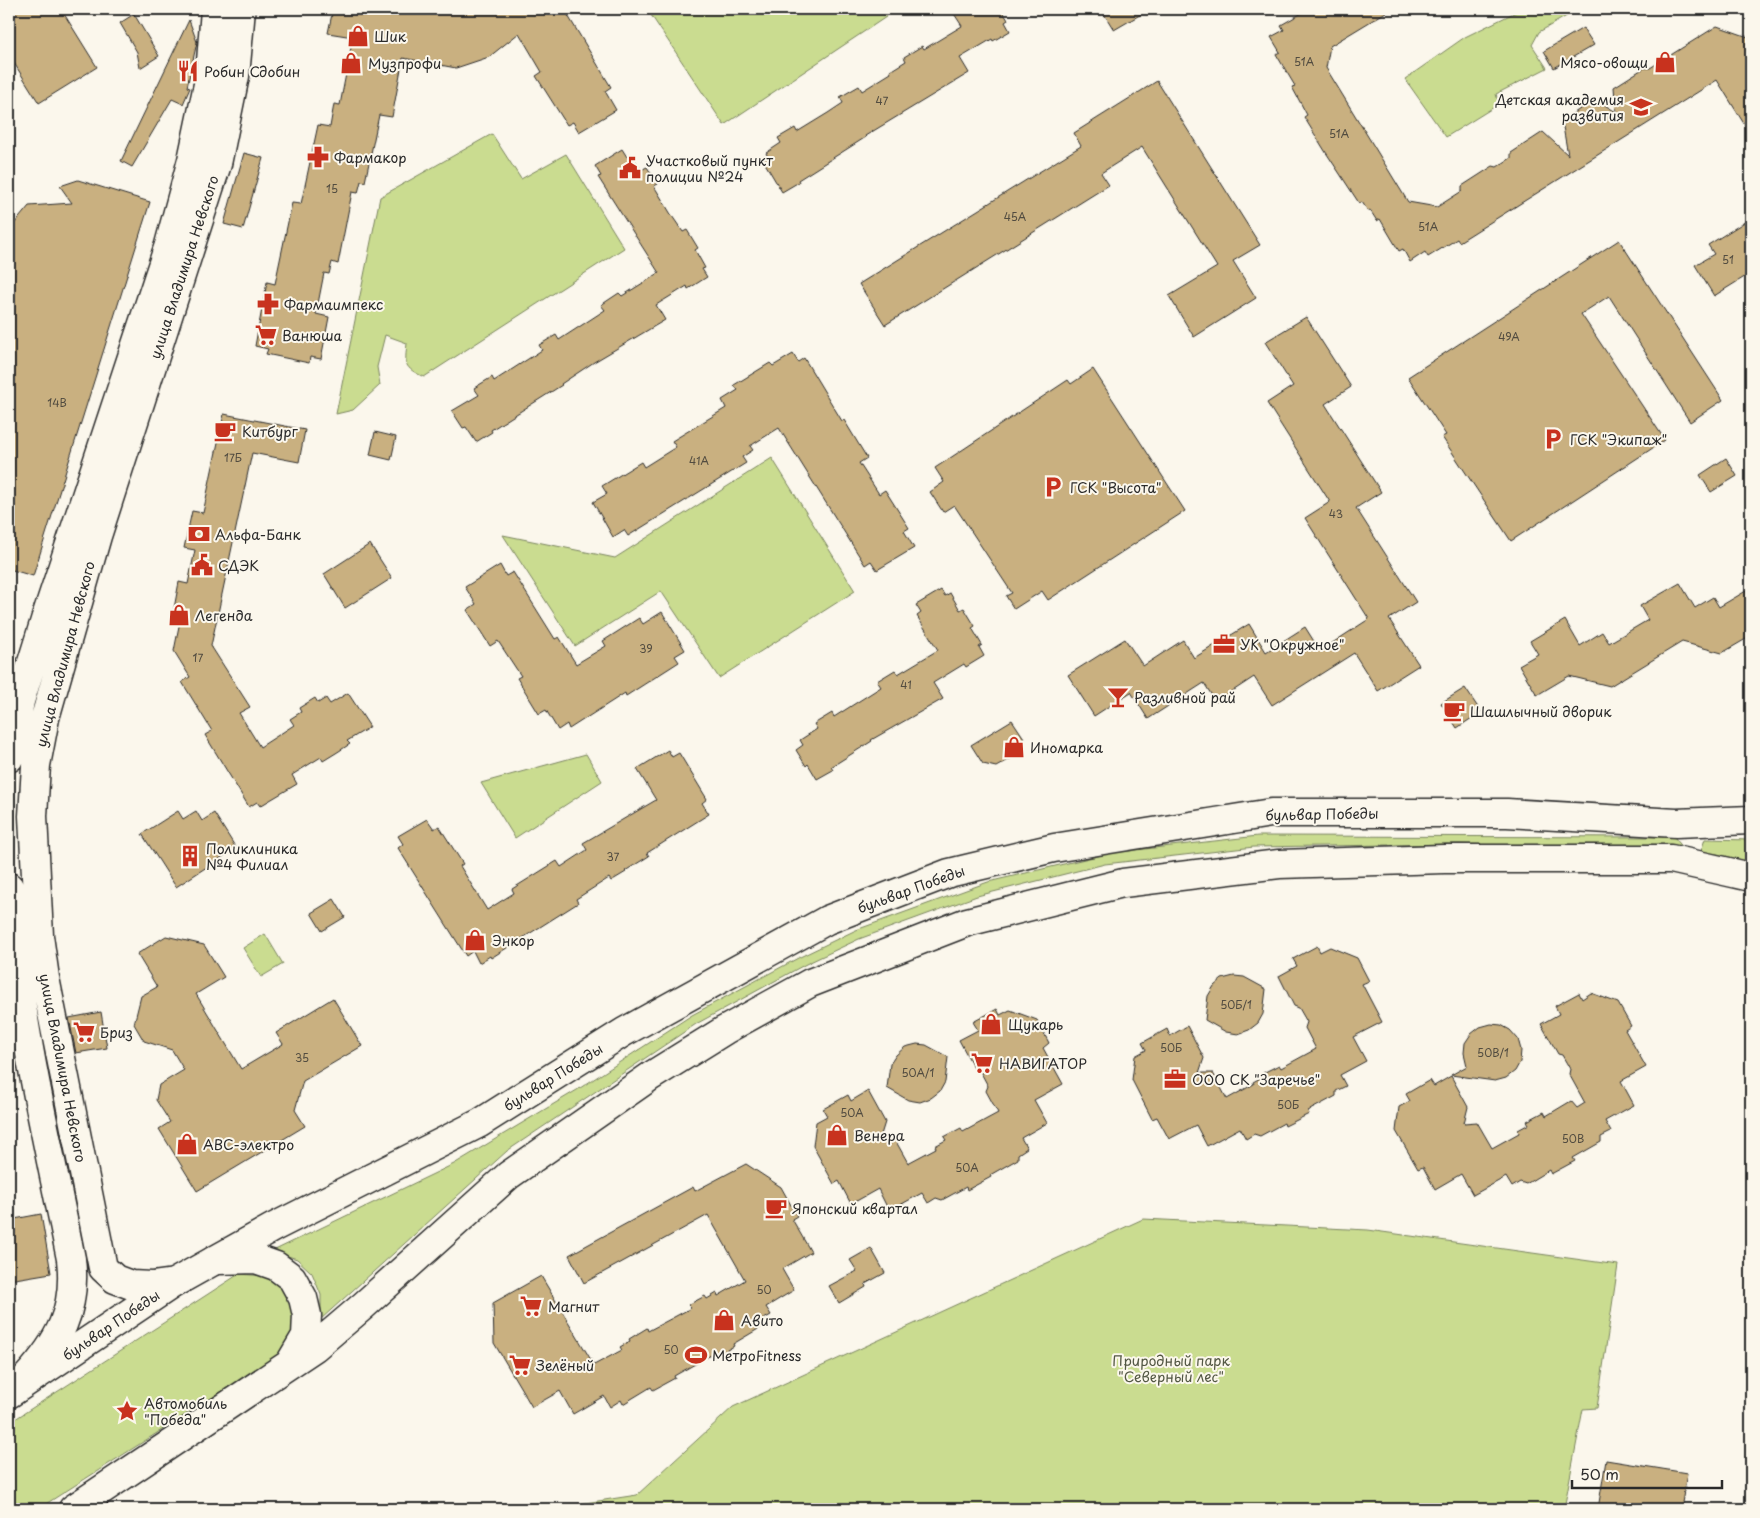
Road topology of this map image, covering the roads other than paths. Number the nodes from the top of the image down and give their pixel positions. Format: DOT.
graph roads {
  1 [pos="215,9"];
  2 [pos="240,9"];
  3 [pos="9,758"];
  4 [pos="1751,820"];
  5 [pos="1706,822"];
  6 [pos="1676,823"];
  7 [pos="1671,859"];
  8 [pos="1702,866"];
  9 [pos="1751,877"];
  10 [pos="9,887"];
  11 [pos="215,1260"];
  12 [pos="174,1283"];
  13 [pos="288,1366"];
  14 [pos="14,1390"];
  15 [pos="73,1509"];
  1 -- 3 [label="main road, улица Владимира Невского"];
  2 -- 12 [label="main road, улица Владимира Невского"];
  4 -- 5 [label="main road, бульвар Победы"];
  5 -- 6 [label="main road, бульвар Победы"];
  5 -- 8 [label="main road"];
  6 -- 7 [label="main road"];
  6 -- 11 [label="main road, бульвар Победы"];
  7 -- 8 [label="main road, бульвар Победы"];
  7 -- 13 [label="main road, бульвар Победы"];
  8 -- 9 [label="main road, бульвар Победы"];
  10 -- 14 [label="main road, улица Владимира Невского"];
  11 -- 12 [label="main road, бульвар Победы"];
  11 -- 13 [label="main road, бульвар Победы"];
  12 -- 14 [label="main road, бульвар Победы"];
  13 -- 15 [label="main road, бульвар Победы"];
}
